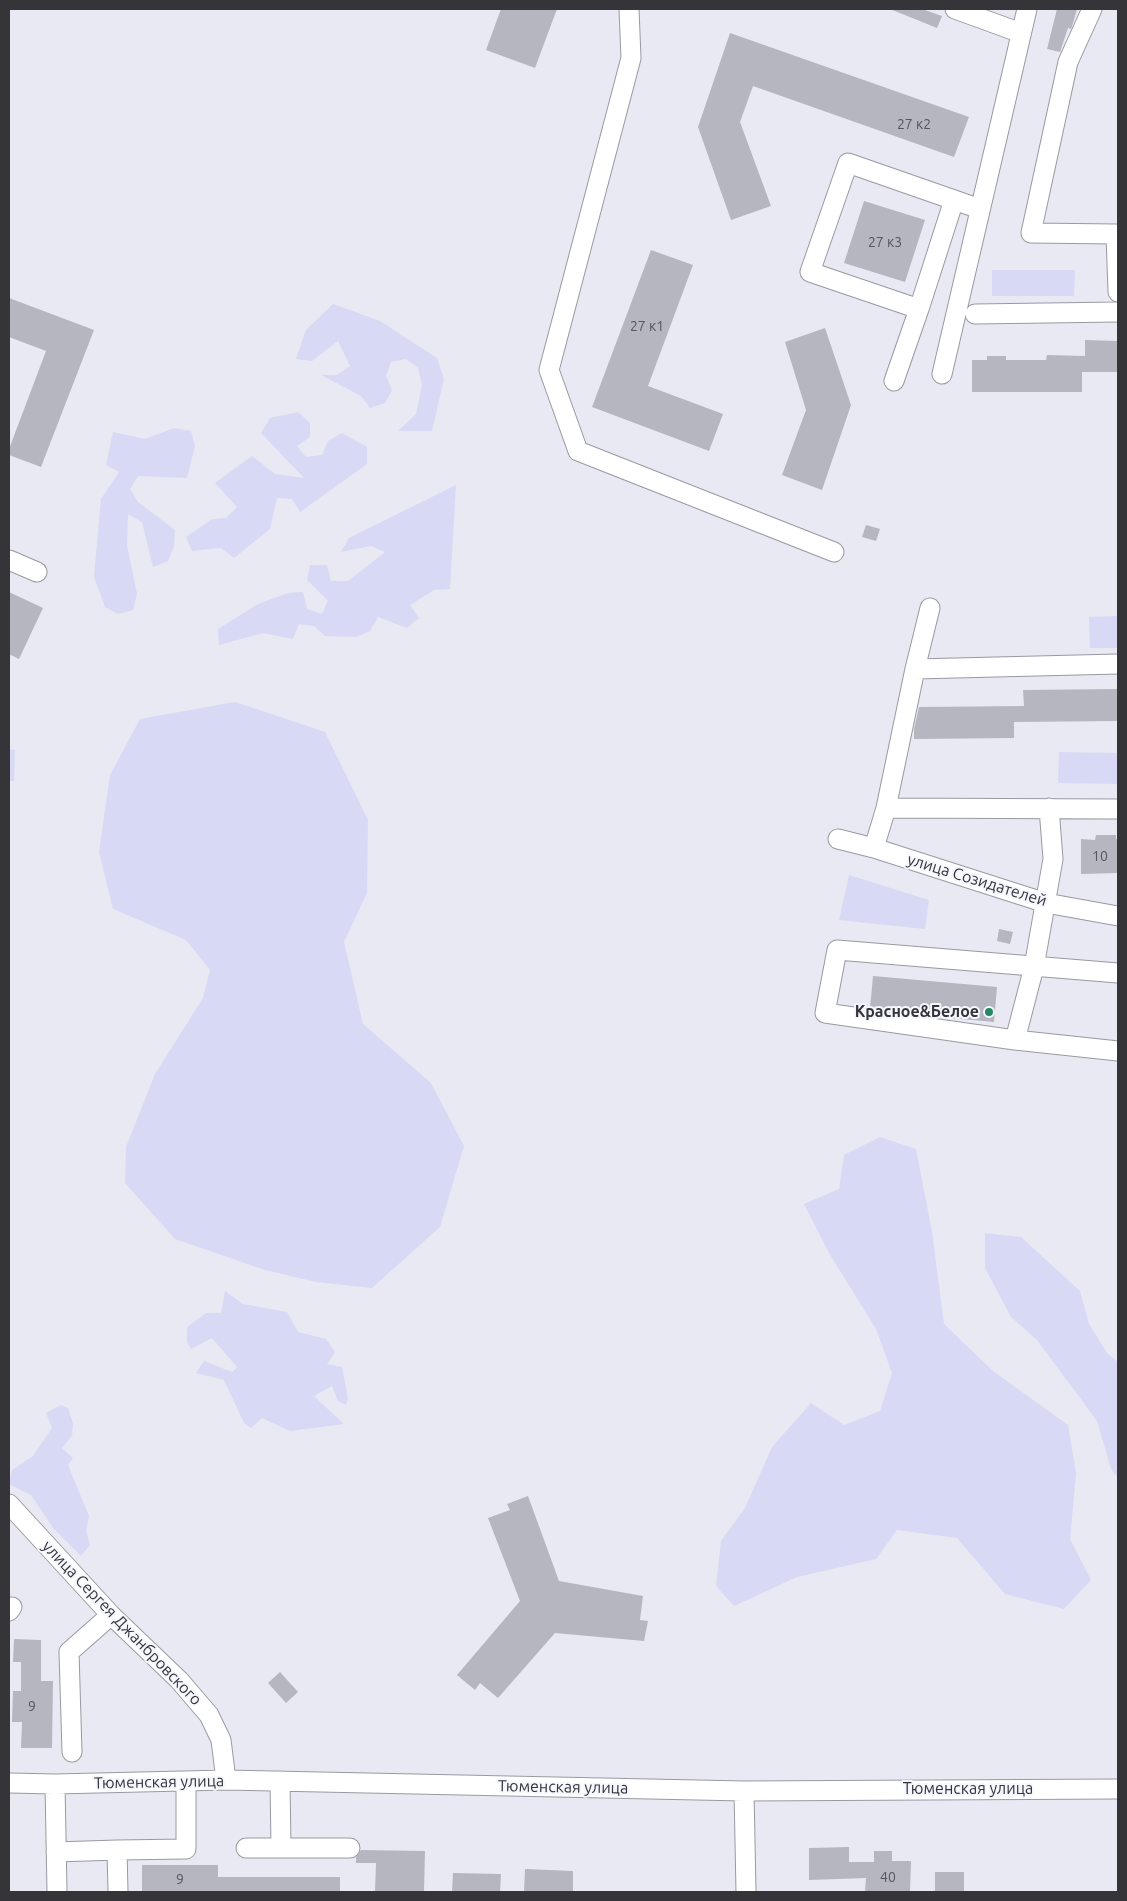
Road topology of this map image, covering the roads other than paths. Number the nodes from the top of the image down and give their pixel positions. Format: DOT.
graph roads {
  1 [pos="629,9"];
  2 [pos="955,9"];
  3 [pos="1027,9"];
  4 [pos="1092,9"];
  5 [pos="1021,33"];
  6 [pos="954,200"];
  7 [pos="980,209"];
  8 [pos="1118,292"];
  9 [pos="919,309"];
  10 [pos="1118,312"];
  11 [pos="975,314"];
  12 [pos="942,374"];
  13 [pos="894,381"];
  14 [pos="834,552"];
  15 [pos="9,560"];
  16 [pos="37,572"];
  17 [pos="930,608"];
  18 [pos="1118,664"];
  19 [pos="915,669"];
  20 [pos="886,808"];
  21 [pos="1049,808"];
  22 [pos="1118,809"];
  23 [pos="838,839"];
  24 [pos="874,848"];
  25 [pos="1046,903"];
  26 [pos="1118,916"];
  27 [pos="1034,967"];
  28 [pos="1118,973"];
  29 [pos="1014,1040"];
  30 [pos="1118,1051"];
  31 [pos="9,1504"];
  32 [pos="111,1615"];
  33 [pos="72,1752"];
  34 [pos="226,1780"];
  35 [pos="186,1781"];
  36 [pos="280,1781"];
  37 [pos="9,1783"];
  38 [pos="54,1784"];
  39 [pos="1118,1789"];
  40 [pos="744,1791"];
  41 [pos="246,1848"];
  42 [pos="281,1848"];
  43 [pos="350,1848"];
  44 [pos="117,1850"];
  45 [pos="56,1852"];
  46 [pos="57,1892"];
  47 [pos="118,1892"];
  48 [pos="746,1892"];
  1 -- 14 [label="street"];
  2 -- 5 [label="street"];
  3 -- 5 [label="street"];
  4 -- 8 [label="street"];
  5 -- 7 [label="street"];
  6 -- 7 [label="street"];
  6 -- 9 [label="street"];
  6 -- 9 [label="street"];
  7 -- 12 [label="street"];
  9 -- 13 [label="street"];
  10 -- 11 [label="street"];
  15 -- 16 [label="street"];
  17 -- 19 [label="street"];
  18 -- 19 [label="street"];
  19 -- 20 [label="street"];
  20 -- 21 [label="street"];
  20 -- 24 [label="street"];
  21 -- 22 [label="street"];
  21 -- 25 [label="street"];
  23 -- 24 [label="street, улица Созидателей"];
  24 -- 25 [label="street, улица Созидателей"];
  25 -- 26 [label="street, улица Созидателей"];
  25 -- 27 [label="street"];
  27 -- 28 [label="street"];
  27 -- 29 [label="street"];
  27 -- 29 [label="street"];
  29 -- 30 [label="street"];
  31 -- 32 [label="street, улица Сергея Джанбровского"];
  32 -- 33 [label="street"];
  32 -- 34 [label="street, улица Сергея Джанбровского"];
  34 -- 35 [label="street, Тюменская улица"];
  34 -- 36 [label="street, Тюменская улица"];
  35 -- 38 [label="street, Тюменская улица"];
  35 -- 44 [label="street"];
  36 -- 40 [label="street, Тюменская улица"];
  36 -- 42 [label="street"];
  37 -- 38 [label="street, Тюменская улица"];
  38 -- 45 [label="street"];
  39 -- 40 [label="street, Тюменская улица"];
  40 -- 48 [label="street"];
  41 -- 42 [label="street"];
  42 -- 43 [label="street"];
  44 -- 45 [label="street"];
  44 -- 47 [label="street"];
  45 -- 46 [label="street"];
}
